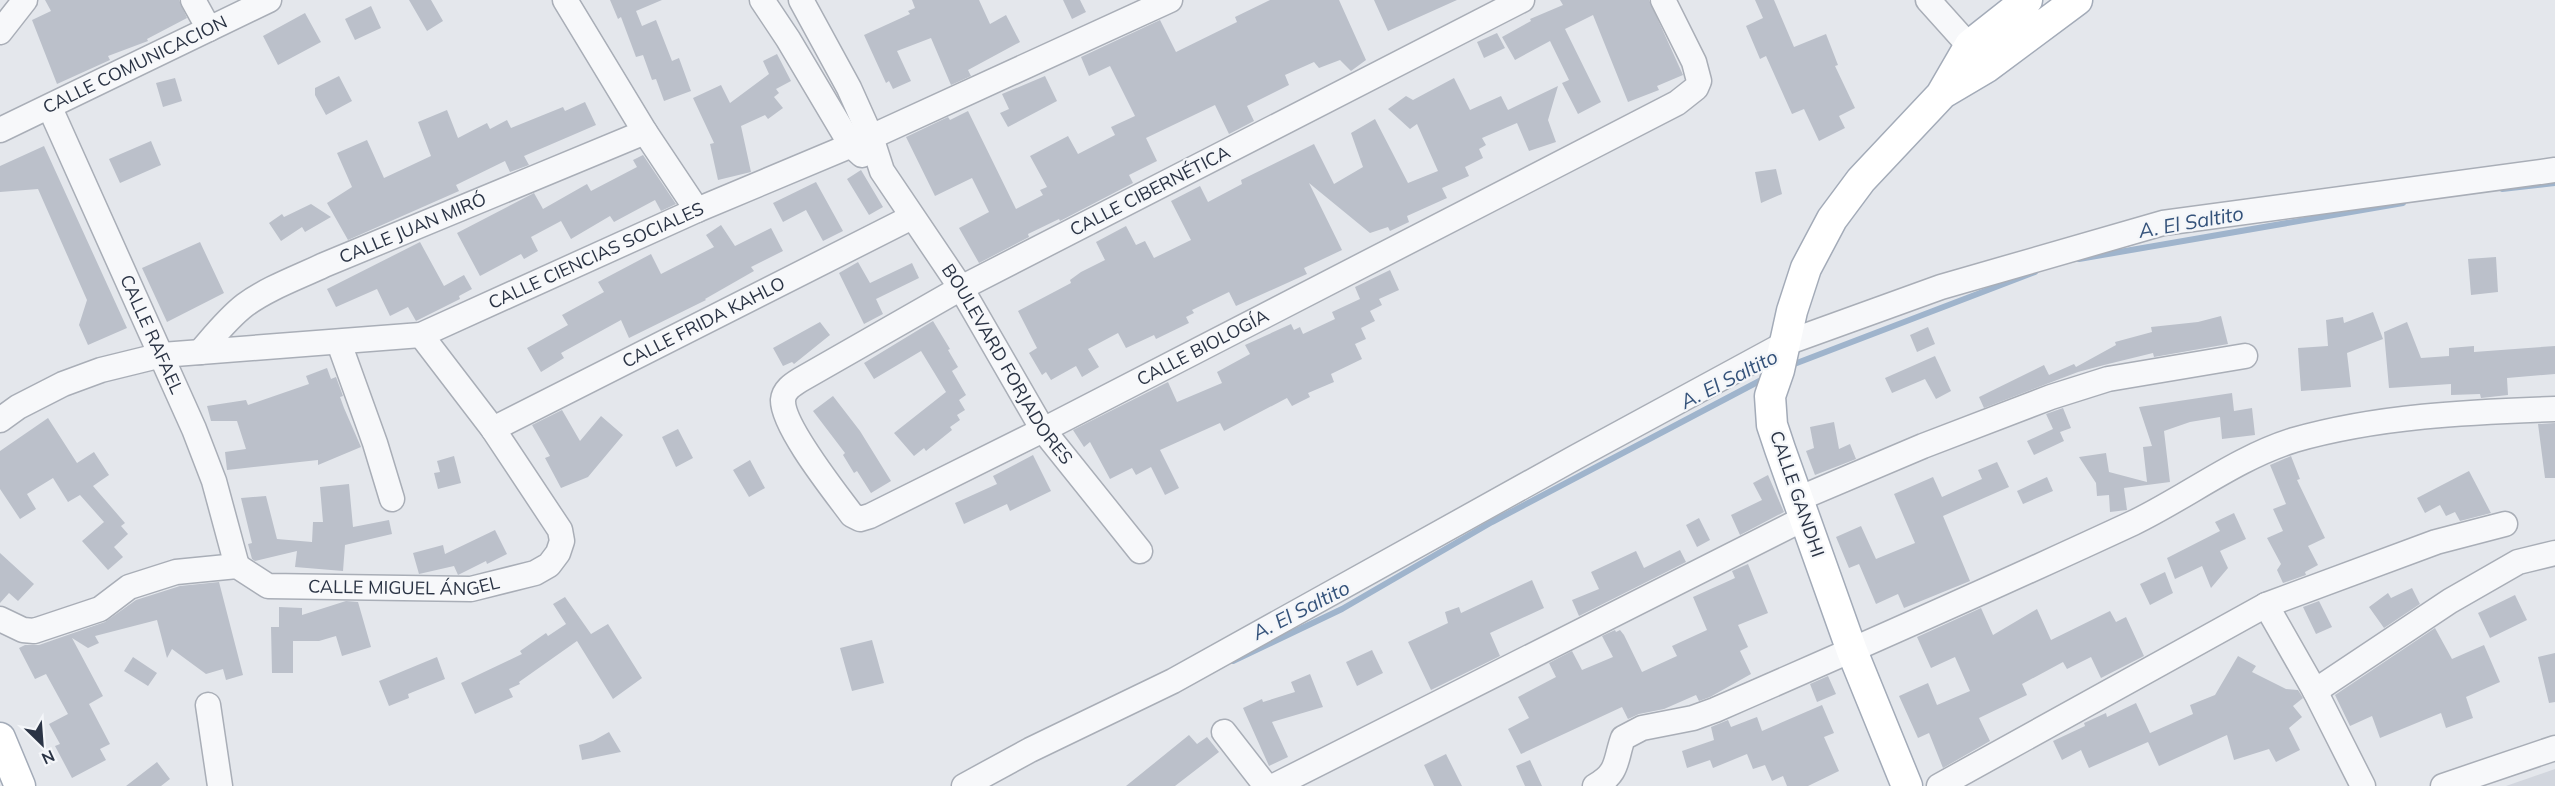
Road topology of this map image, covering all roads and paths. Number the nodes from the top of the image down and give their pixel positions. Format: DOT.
graph roads {
  1 [pos="26,0"];
  2 [pos="193,0"];
  3 [pos="269,0"];
  4 [pos="565,0"];
  5 [pos="762,0"];
  6 [pos="801,0"];
  7 [pos="1170,0"];
  8 [pos="1522,0"];
  9 [pos="1663,0"];
  10 [pos="1928,0"];
  11 [pos="2027,0"];
  12 [pos="2077,0"];
  13 [pos="208,29"];
  14 [pos="0,32"];
  15 [pos="1978,56"];
  16 [pos="50,108"];
  17 [pos="0,130"];
  18 [pos="645,132"];
  19 [pos="861,141"];
  20 [pos="2555,170"];
  21 [pos="697,210"];
  22 [pos="912,217"];
  23 [pos="961,288"];
  24 [pos="421,335"];
  25 [pos="339,343"];
  26 [pos="1786,344"];
  27 [pos="200,352"];
  28 [pos="162,355"];
  29 [pos="2245,356"];
  30 [pos="784,393"];
  31 [pos="2555,409"];
  32 [pos="0,420"];
  33 [pos="493,429"];
  34 [pos="1043,430"];
  35 [pos="392,499"];
  36 [pos="1801,508"];
  37 [pos="2505,524"];
  38 [pos="1140,550"];
  39 [pos="2555,552"];
  40 [pos="237,566"];
  41 [pos="2266,606"];
  42 [pos="0,619"];
  43 [pos="1852,651"];
  44 [pos="2315,691"];
  45 [pos="208,705"];
  46 [pos="1224,732"];
  47 [pos="0,738"];
  48 [pos="2555,748"];
  49 [pos="20,786"];
  50 [pos="220,786"];
  51 [pos="964,786"];
  52 [pos="1266,786"];
  53 [pos="1274,786"];
  54 [pos="1594,786"];
  55 [pos="1907,786"];
  56 [pos="1939,786"];
  57 [pos="2363,786"];
  58 [pos="2443,786"];
  1 -- 14 [label="street"];
  2 -- 13 [label="street"];
  3 -- 13 [label="street, CALLE COMUNICACION"];
  4 -- 18 [label="street"];
  5 -- 19 [label="street, BOULEVARD FORJADORES"];
  6 -- 19 [label="street, BOULEVARD FORJADORES"];
  7 -- 19 [label="street, CALLE CIENCIAS SOCIALES"];
  8 -- 23 [label="street, CALLE CIBERNÉTICA"];
  9 -- 34 [label="street, CALLE BIOLOGÍA"];
  10 -- 15 [label="street"];
  11 -- 15 [label="main road, CALLE GANDHI"];
  12 -- 15 [label="main road, CALLE GANDHI"];
  13 -- 16 [label="street, CALLE COMUNICACION"];
  15 -- 26 [label="main road, CALLE GANDHI"];
  16 -- 17 [label="street, CALLE COMUNICACION"];
  16 -- 28 [label="street, CALLE RAFAEL"];
  18 -- 21 [label="street"];
  18 -- 27 [label="street, CALLE JUAN MIRÓ"];
  19 -- 21 [label="street, CALLE CIENCIAS SOCIALES"];
  19 -- 22 [label="street, BOULEVARD FORJADORES"];
  20 -- 26 [label="street"];
  21 -- 24 [label="street, CALLE CIENCIAS SOCIALES"];
  22 -- 23 [label="street, BOULEVARD FORJADORES"];
  22 -- 33 [label="street, CALLE FRIDA KAHLO"];
  23 -- 30 [label="street, CALLE CIBERNÉTICA"];
  23 -- 34 [label="street, BOULEVARD FORJADORES"];
  24 -- 25 [label="street, CALLE CIENCIAS SOCIALES"];
  24 -- 33 [label="street, CALLE MIGUEL ÁNGEL"];
  25 -- 27 [label="street, CALLE CIENCIAS SOCIALES"];
  25 -- 35 [label="street"];
  26 -- 36 [label="main road, CALLE GANDHI"];
  26 -- 51 [label="street"];
  27 -- 28 [label="street, CALLE CIENCIAS SOCIALES"];
  28 -- 32 [label="street, CALLE CIENCIAS SOCIALES"];
  28 -- 40 [label="street, CALLE RAFAEL"];
  29 -- 36 [label="street"];
  30 -- 34 [label="street, CALLE BIOLOGÍA"];
  31 -- 43 [label="street"];
  33 -- 40 [label="street, CALLE MIGUEL ÁNGEL"];
  34 -- 38 [label="street, BOULEVARD FORJADORES"];
  36 -- 43 [label="main road, CALLE GANDHI"];
  36 -- 53 [label="street"];
  37 -- 41 [label="street"];
  39 -- 44 [label="street"];
  40 -- 42 [label="street"];
  41 -- 44 [label="street"];
  41 -- 56 [label="street"];
  43 -- 54 [label="street"];
  43 -- 55 [label="main road, CALLE GANDHI"];
  44 -- 57 [label="street"];
  45 -- 50 [label="street"];
  46 -- 52 [label="street"];
  47 -- 49 [label="main road"];
  48 -- 58 [label="street"];
}
